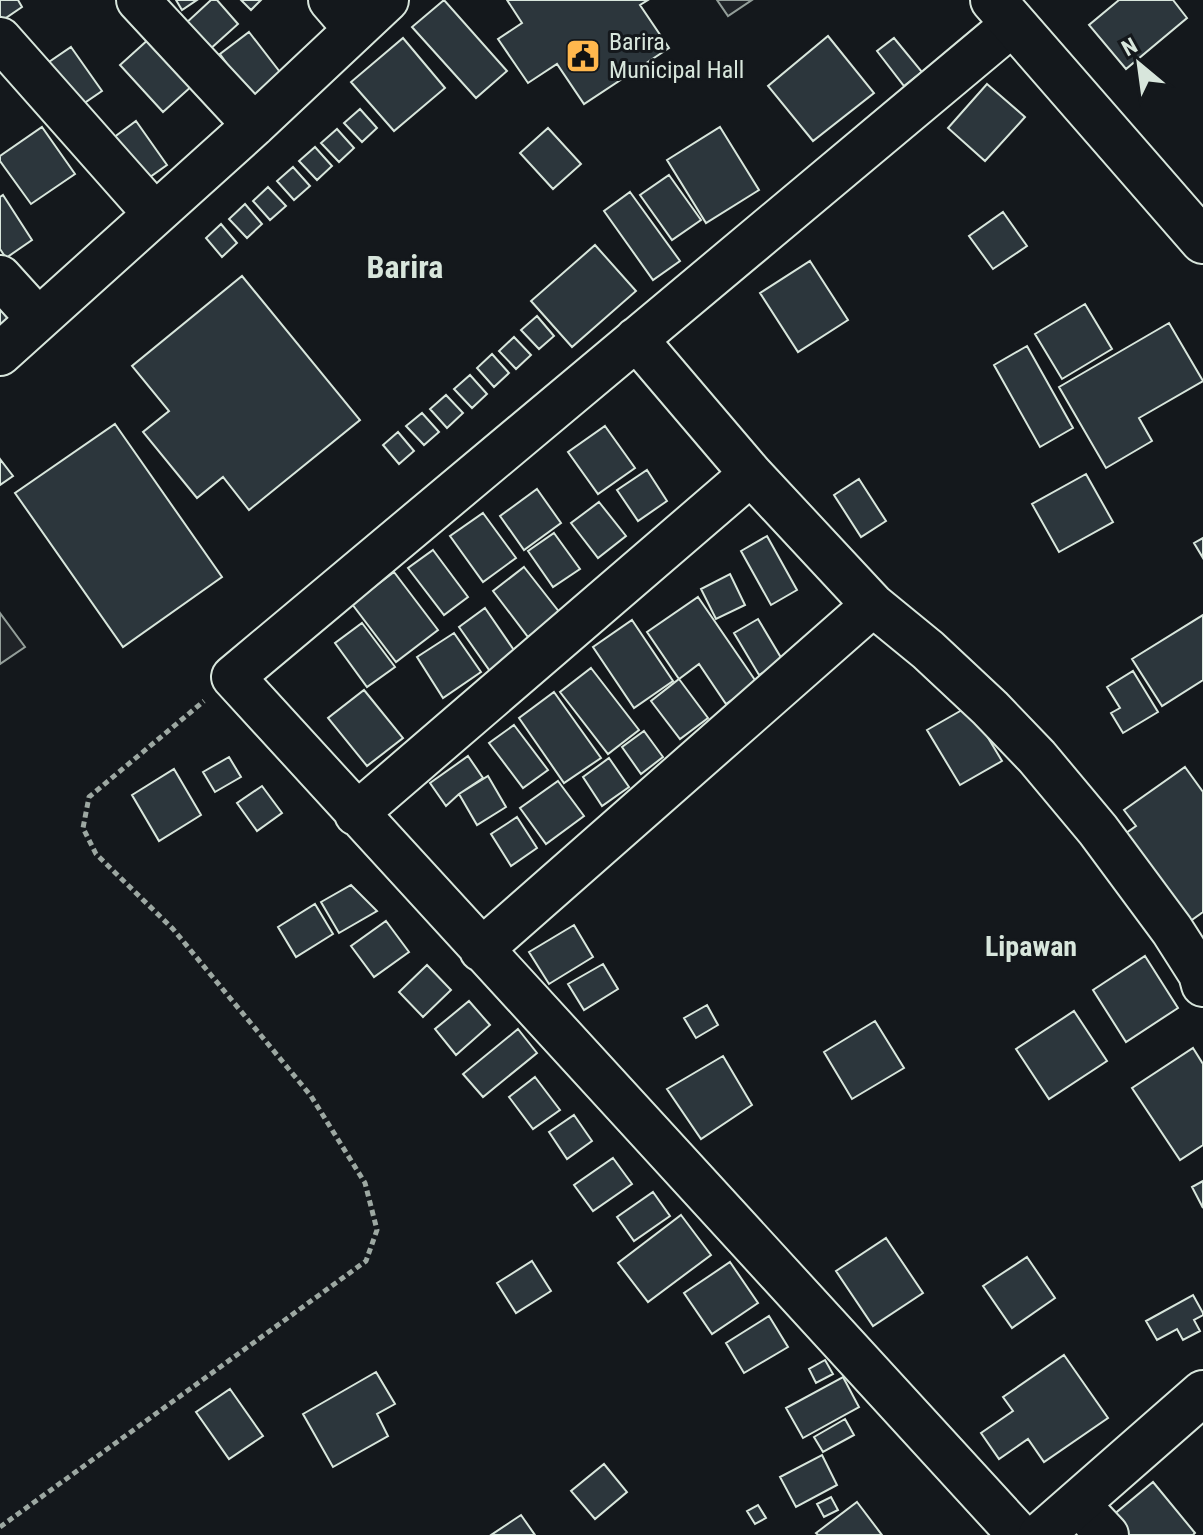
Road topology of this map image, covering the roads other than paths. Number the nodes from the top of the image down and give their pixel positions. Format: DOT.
graph roads {
  1 [pos="138,0"];
  2 [pos="387,0"];
  3 [pos="1003,12"];
  4 [pos="342,15"];
  5 [pos="0,39"];
  6 [pos="254,125"];
  7 [pos="154,213"];
  8 [pos="1203,241"];
  9 [pos="0,277"];
  10 [pos="38,319"];
  11 [pos="636,339"];
  12 [pos="0,354"];
  13 [pos="751,474"];
  14 [pos="873,605"];
  15 [pos="356,814"];
  16 [pos="481,950"];
  17 [pos="1203,985"];
  18 [pos="1203,1393"];
  19 [pos="1077,1503"];
  20 [pos="1019,1535"];
  21 [pos="1041,1535"];
  22 [pos="1107,1535"];
  1 -- 6 [label="street"];
  2 -- 4 [label="street"];
  3 -- 8 [label="main road"];
  3 -- 11 [label="street"];
  4 -- 6 [label="street"];
  5 -- 7 [label="street"];
  6 -- 7 [label="street"];
  7 -- 10 [label="street"];
  9 -- 10 [label="street"];
  10 -- 12 [label="street"];
  11 -- 13 [label="street"];
  11 -- 15 [label="street"];
  13 -- 14 [label="street"];
  13 -- 15 [label="street"];
  14 -- 16 [label="street"];
  14 -- 17 [label="street"];
  15 -- 16 [label="street"];
  16 -- 20 [label="street"];
  18 -- 19 [label="main road"];
  19 -- 21 [label="main road"];
  19 -- 22 [label="street"];
}
